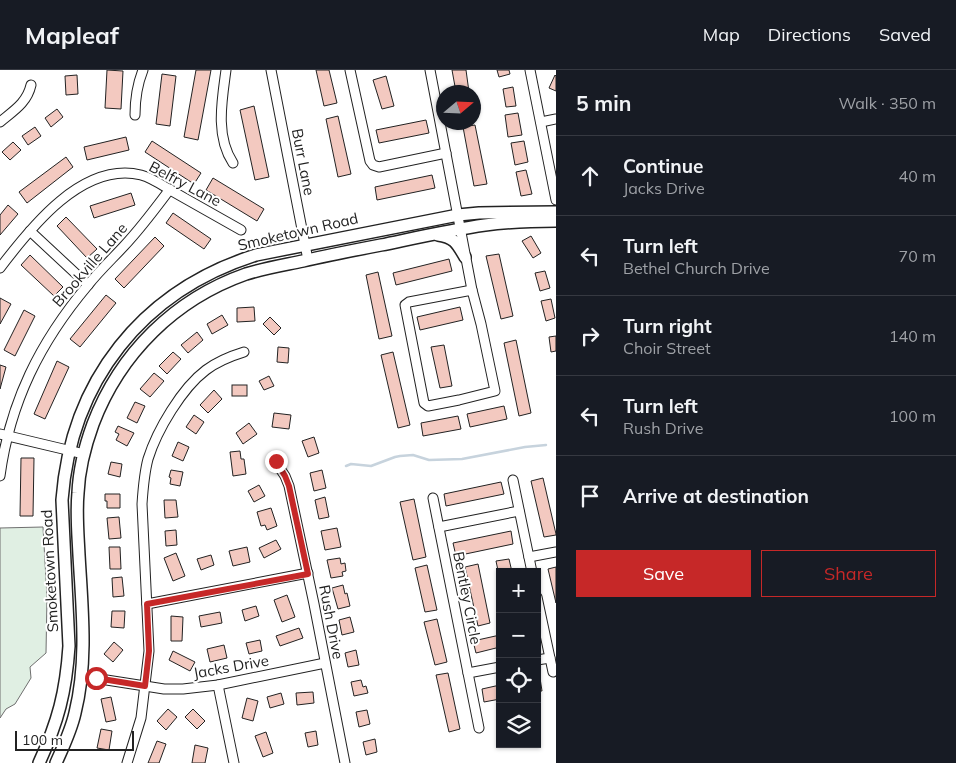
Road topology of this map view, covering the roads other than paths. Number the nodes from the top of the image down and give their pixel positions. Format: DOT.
graph roads {
  1 [pos="143,70"];
  2 [pos="226,70"];
  3 [pos="271,70"];
  4 [pos="350,70"];
  5 [pos="430,70"];
  6 [pos="530,70"];
  7 [pos="31,85"];
  8 [pos="135,115"];
  9 [pos="556,119"];
  10 [pos="0,122"];
  11 [pos="541,122"];
  12 [pos="446,152"];
  13 [pos="233,163"];
  14 [pos="170,190"];
  15 [pos="556,200"];
  16 [pos="556,212"];
  17 [pos="458,215"];
  18 [pos="556,221"];
  19 [pos="241,230"];
  20 [pos="460,230"];
  21 [pos="30,231"];
  22 [pos="436,234"];
  23 [pos="305,245"];
  24 [pos="465,257"];
  25 [pos="308,260"];
  26 [pos="0,268"];
  27 [pos="88,285"];
  28 [pos="472,290"];
  29 [pos="244,352"];
  30 [pos="4,435"];
  31 [pos="69,451"];
  32 [pos="84,454"];
  33 [pos="276,461"];
  34 [pos="0,476"];
  35 [pos="513,480"];
  36 [pos="433,498"];
  37 [pos="520,512"];
  38 [pos="439,527"];
  39 [pos="556,552"];
  40 [pos="529,557"];
  41 [pos="531,568"];
  42 [pos="308,574"];
  43 [pos="147,604"];
  44 [pos="540,613"];
  45 [pos="550,658"];
  46 [pos="541,659"];
  47 [pos="325,663"];
  48 [pos="496,668"];
  49 [pos="553,672"];
  50 [pos="468,673"];
  51 [pos="82,676"];
  52 [pos="218,685"];
  53 [pos="145,686"];
  54 [pos="479,728"];
  55 [pos="39,763"];
  56 [pos="56,763"];
  57 [pos="127,763"];
  58 [pos="234,763"];
  59 [pos="345,763"];
  1 -- 8 [label="street"];
  2 -- 13 [label="street"];
  3 -- 23 [label="street, Burr Lane"];
  4 -- 12 [label="street"];
  5 -- 12 [label="street"];
  6 -- 11 [label="street"];
  7 -- 10 [label="street"];
  9 -- 11 [label="street"];
  11 -- 15 [label="street"];
  12 -- 17 [label="street"];
  14 -- 19 [label="street, Belfry Lane"];
  14 -- 21 [label="street, Belfry Lane"];
  14 -- 27 [label="street, Brookville Lane"];
  16 -- 17 [label="main road, Smoketown Road"];
  17 -- 20 [label="street"];
  17 -- 23 [label="main road, Smoketown Road"];
  18 -- 20 [label="main road, Smoketown Road"];
  20 -- 22 [label="main road, Smoketown Road"];
  20 -- 24 [label="street"];
  21 -- 26 [label="street, Belfry Lane"];
  21 -- 27 [label="street"];
  22 -- 24 [label="main road"];
  22 -- 25 [label="main road, Smoketown Road"];
  23 -- 25 [label="street, Burr Lane"];
  23 -- 31 [label="main road, Smoketown Road"];
  24 -- 28 [label="street"];
  25 -- 32 [label="main road, Smoketown Road"];
  27 -- 30 [label="street, Brookville Lane"];
  28 -- 28 [label="street"];
  29 -- 43 [label="street"];
  30 -- 31 [label="street"];
  30 -- 34 [label="street, Brookville Lane"];
  31 -- 32 [label="street"];
  31 -- 55 [label="main road, Smoketown Road"];
  32 -- 51 [label="main road, Smoketown Road"];
  33 -- 42 [label="street, Rush Drive"];
  35 -- 37 [label="street"];
  36 -- 38 [label="street, Bentley Circle"];
  37 -- 38 [label="street"];
  37 -- 40 [label="street"];
  38 -- 50 [label="street, Bentley Circle"];
  39 -- 40 [label="street"];
  40 -- 41 [label="street"];
  42 -- 43 [label="street"];
  42 -- 47 [label="street, Rush Drive"];
  43 -- 53 [label="street"];
  44 -- 45 [label="street"];
  45 -- 46 [label="street"];
  45 -- 49 [label="street"];
  47 -- 52 [label="street, Jacks Drive"];
  47 -- 59 [label="street, Rush Drive"];
  48 -- 50 [label="street"];
  50 -- 54 [label="street, Bentley Circle"];
  51 -- 53 [label="street, Jacks Drive"];
  51 -- 56 [label="main road, Smoketown Road"];
  52 -- 53 [label="street, Jacks Drive"];
  52 -- 58 [label="street"];
  53 -- 57 [label="street"];
}
